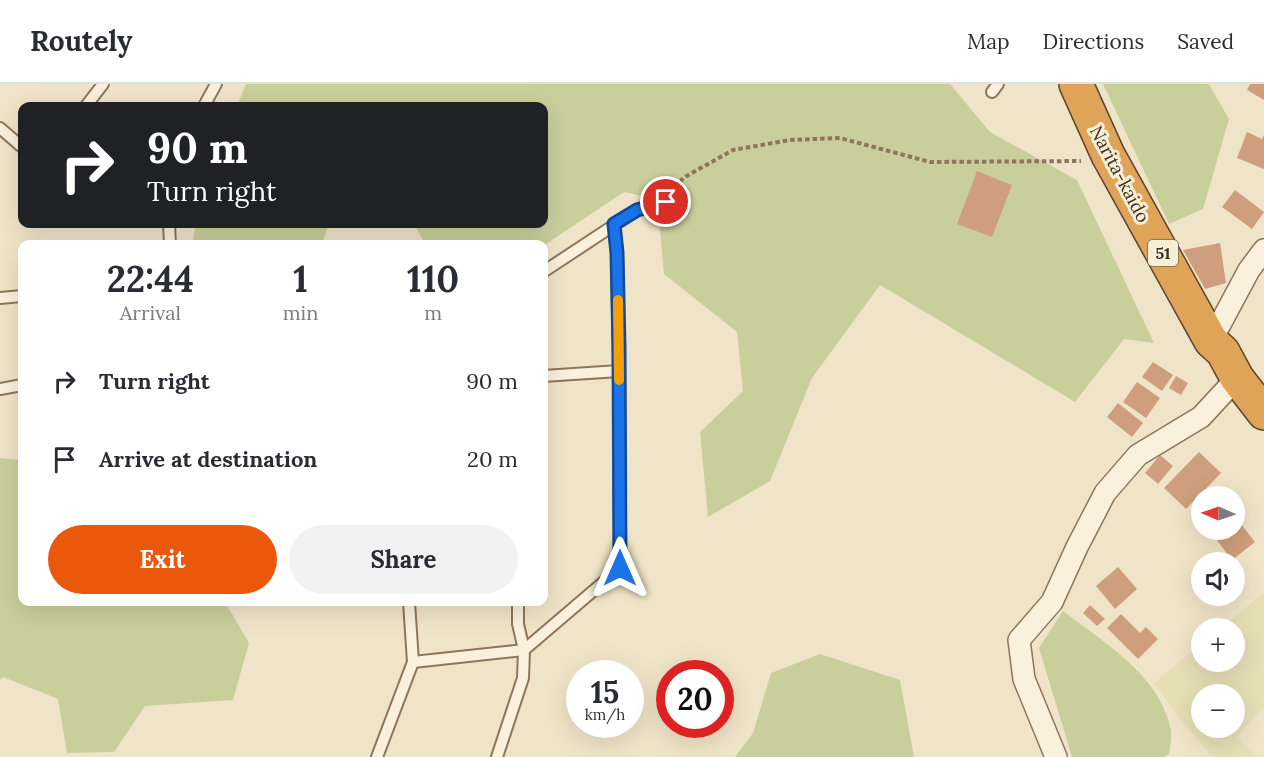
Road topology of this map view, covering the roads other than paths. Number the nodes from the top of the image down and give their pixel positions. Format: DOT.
graph roads {
  1 [pos="103,84"];
  2 [pos="216,84"];
  3 [pos="1076,84"];
  4 [pos="89,102"];
  5 [pos="206,102"];
  6 [pos="0,128"];
  7 [pos="18,144"];
  8 [pos="666,202"];
  9 [pos="614,224"];
  10 [pos="1264,250"];
  11 [pos="548,269"];
  12 [pos="18,296"];
  13 [pos="0,298"];
  14 [pos="1211,341"];
  15 [pos="619,371"];
  16 [pos="548,376"];
  17 [pos="1237,378"];
  18 [pos="18,386"];
  19 [pos="0,389"];
  20 [pos="1264,413"];
  21 [pos="409,606"];
  22 [pos="518,606"];
  23 [pos="524,650"];
  24 [pos="413,662"];
  25 [pos="377,757"];
  26 [pos="497,757"];
  27 [pos="1056,757"];
  1 -- 4 [label="lane"];
  2 -- 5 [label="lane"];
  3 -- 14 [label="highway, Narita-kaido / 51"];
  6 -- 7 [label="lane"];
  8 -- 9 [label="lane"];
  9 -- 11 [label="lane"];
  9 -- 15 [label="lane"];
  10 -- 14 [label="street"];
  12 -- 13 [label="lane"];
  14 -- 17 [label="highway, Narita-kaido / 51"];
  15 -- 16 [label="lane"];
  15 -- 23 [label="lane"];
  17 -- 20 [label="highway, Narita-kaido / 51"];
  17 -- 27 [label="street"];
  18 -- 19 [label="lane"];
  21 -- 24 [label="lane"];
  22 -- 23 [label="lane"];
  23 -- 24 [label="lane"];
  23 -- 26 [label="lane"];
  24 -- 25 [label="lane"];
}
